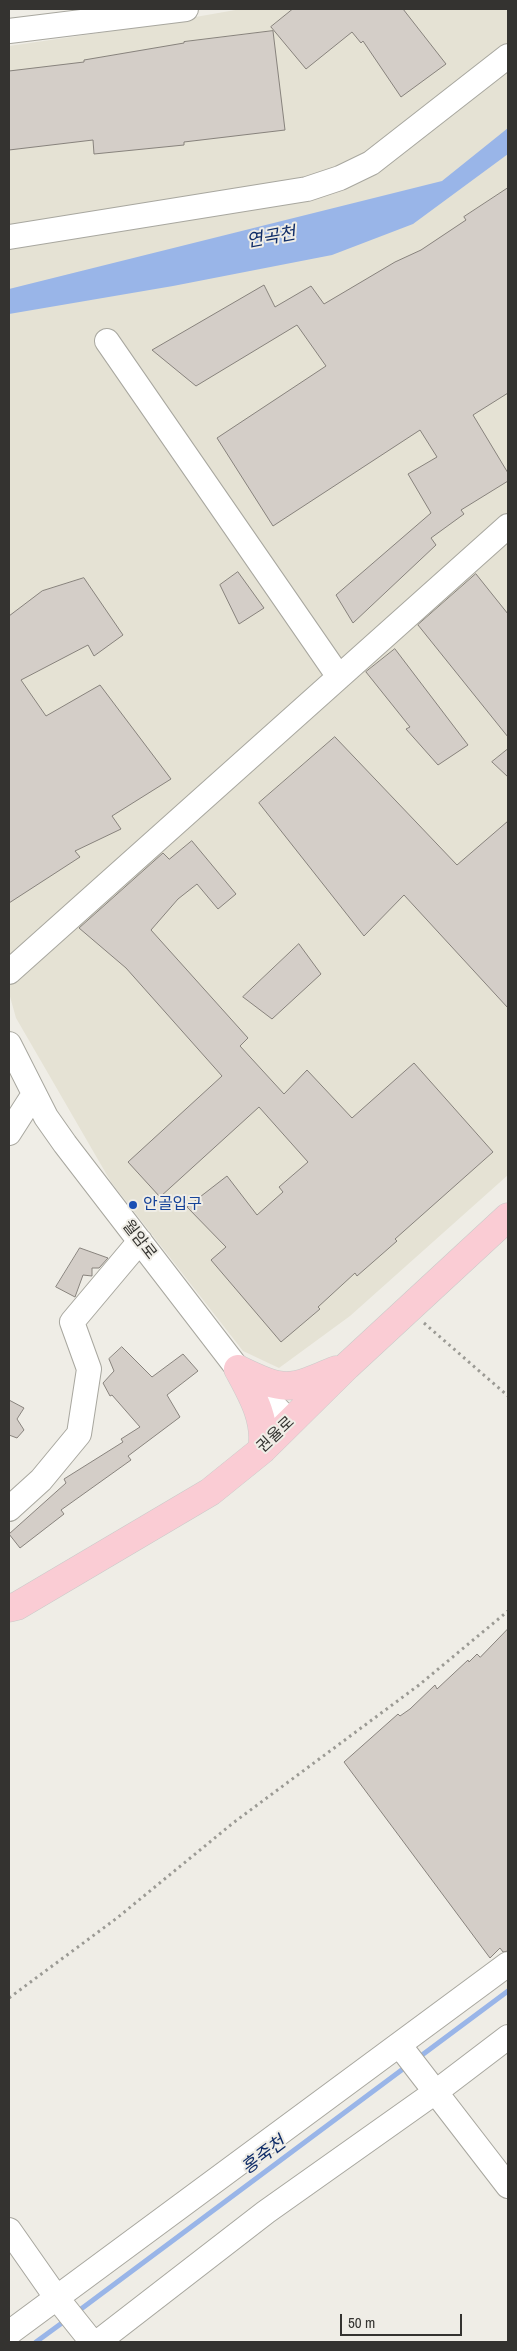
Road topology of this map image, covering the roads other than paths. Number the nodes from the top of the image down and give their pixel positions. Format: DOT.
graph roads {
  1 [pos="186,9"];
  2 [pos="130,12"];
  3 [pos="9,31"];
  4 [pos="508,56"];
  5 [pos="9,237"];
  6 [pos="107,340"];
  7 [pos="508,526"];
  8 [pos="339,677"];
  9 [pos="9,972"];
  10 [pos="9,1044"];
  11 [pos="34,1094"];
  12 [pos="9,1134"];
  13 [pos="508,1217"];
  14 [pos="508,1235"];
  15 [pos="140,1241"];
  16 [pos="462,1260"];
  17 [pos="346,1366"];
  18 [pos="238,1369"];
  19 [pos="290,1422"];
  20 [pos="262,1450"];
  21 [pos="9,1509"];
  22 [pos="9,1608"];
  23 [pos="508,1964"];
  24 [pos="508,2038"];
  25 [pos="400,2046"];
  26 [pos="436,2091"];
  27 [pos="508,2186"];
  28 [pos="9,2230"];
  29 [pos="56,2297"];
  30 [pos="9,2334"];
  31 [pos="93,2341"];
  1 -- 2 [label="street"];
  2 -- 3 [label="street"];
  4 -- 5 [label="street"];
  6 -- 8 [label="street"];
  7 -- 8 [label="street"];
  8 -- 9 [label="street"];
  10 -- 11 [label="street, 월암로"];
  11 -- 12 [label="street"];
  11 -- 15 [label="street, 월암로"];
  13 -- 16 [label="main road, 권율로"];
  14 -- 16 [label="main road"];
  15 -- 18 [label="street, 월암로"];
  15 -- 21 [label="street"];
  16 -- 17 [label="main road, 권율로"];
  17 -- 18 [label="main road"];
  17 -- 19 [label="main road, 권율로"];
  18 -- 19 [label="street, 월암로"];
  18 -- 20 [label="main road"];
  19 -- 20 [label="main road, 권율로"];
  20 -- 22 [label="main road, 권율로"];
  23 -- 25 [label="street"];
  24 -- 26 [label="street"];
  25 -- 26 [label="street"];
  25 -- 29 [label="street"];
  26 -- 27 [label="street"];
  26 -- 31 [label="street"];
  28 -- 29 [label="street"];
  29 -- 30 [label="street"];
  29 -- 31 [label="street"];
}
